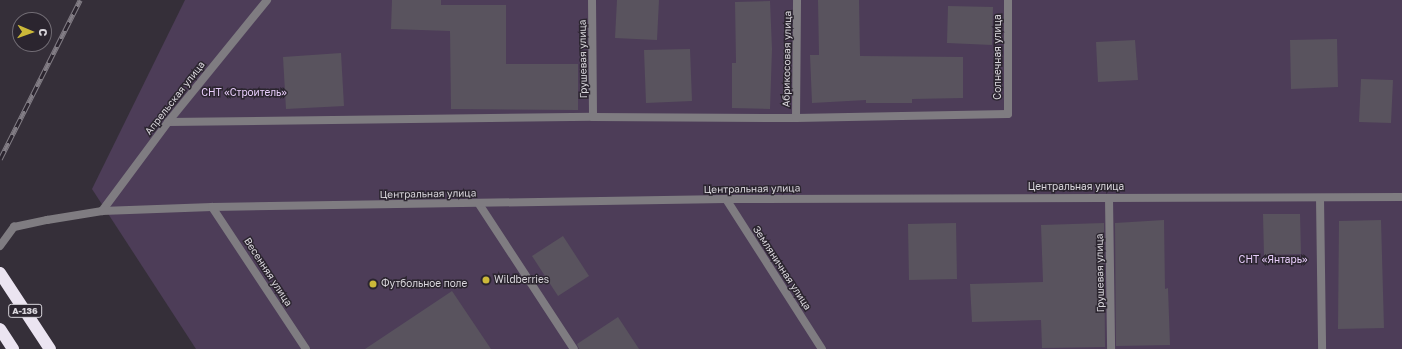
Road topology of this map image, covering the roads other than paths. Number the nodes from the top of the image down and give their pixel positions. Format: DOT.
graph roads {
  1 [pos="267,0"];
  2 [pos="592,0"];
  3 [pos="797,0"];
  4 [pos="1008,0"];
  5 [pos="593,117"];
  6 [pos="796,118"];
  7 [pos="168,122"];
  8 [pos="1402,197"];
  9 [pos="1109,198"];
  10 [pos="1320,198"];
  11 [pos="726,199"];
  12 [pos="479,204"];
  13 [pos="212,207"];
  14 [pos="102,211"];
  15 [pos="0,246"];
  16 [pos="0,273"];
  17 [pos="0,329"];
  18 [pos="13,349"];
  19 [pos="50,349"];
  20 [pos="306,349"];
  21 [pos="574,349"];
  22 [pos="822,349"];
  23 [pos="1111,349"];
  24 [pos="1322,349"];
  1 -- 7 [label="street, Апрельская улица"];
  2 -- 5 [label="street, Грушевая улица"];
  3 -- 6 [label="street, Абрикосовая улица"];
  4 -- 6 [label="street, Солнечная улица"];
  5 -- 6 [label="street"];
  5 -- 7 [label="street"];
  7 -- 14 [label="street, Апрельская улица"];
  8 -- 10 [label="street, Центральная улица"];
  9 -- 10 [label="street, Центральная улица"];
  9 -- 11 [label="street, Центральная улица"];
  9 -- 23 [label="street, Грушевая улица"];
  10 -- 24 [label="street"];
  11 -- 12 [label="street, Центральная улица"];
  11 -- 22 [label="street, Земляничная улица"];
  12 -- 13 [label="street, Центральная улица"];
  12 -- 21 [label="street"];
  13 -- 14 [label="street, Центральная улица"];
  13 -- 20 [label="street, Весенняя улица"];
  14 -- 15 [label="street, Центральная улица"];
  16 -- 19 [label="highway, А-136"];
  17 -- 18 [label="highway, А-136"];
}
